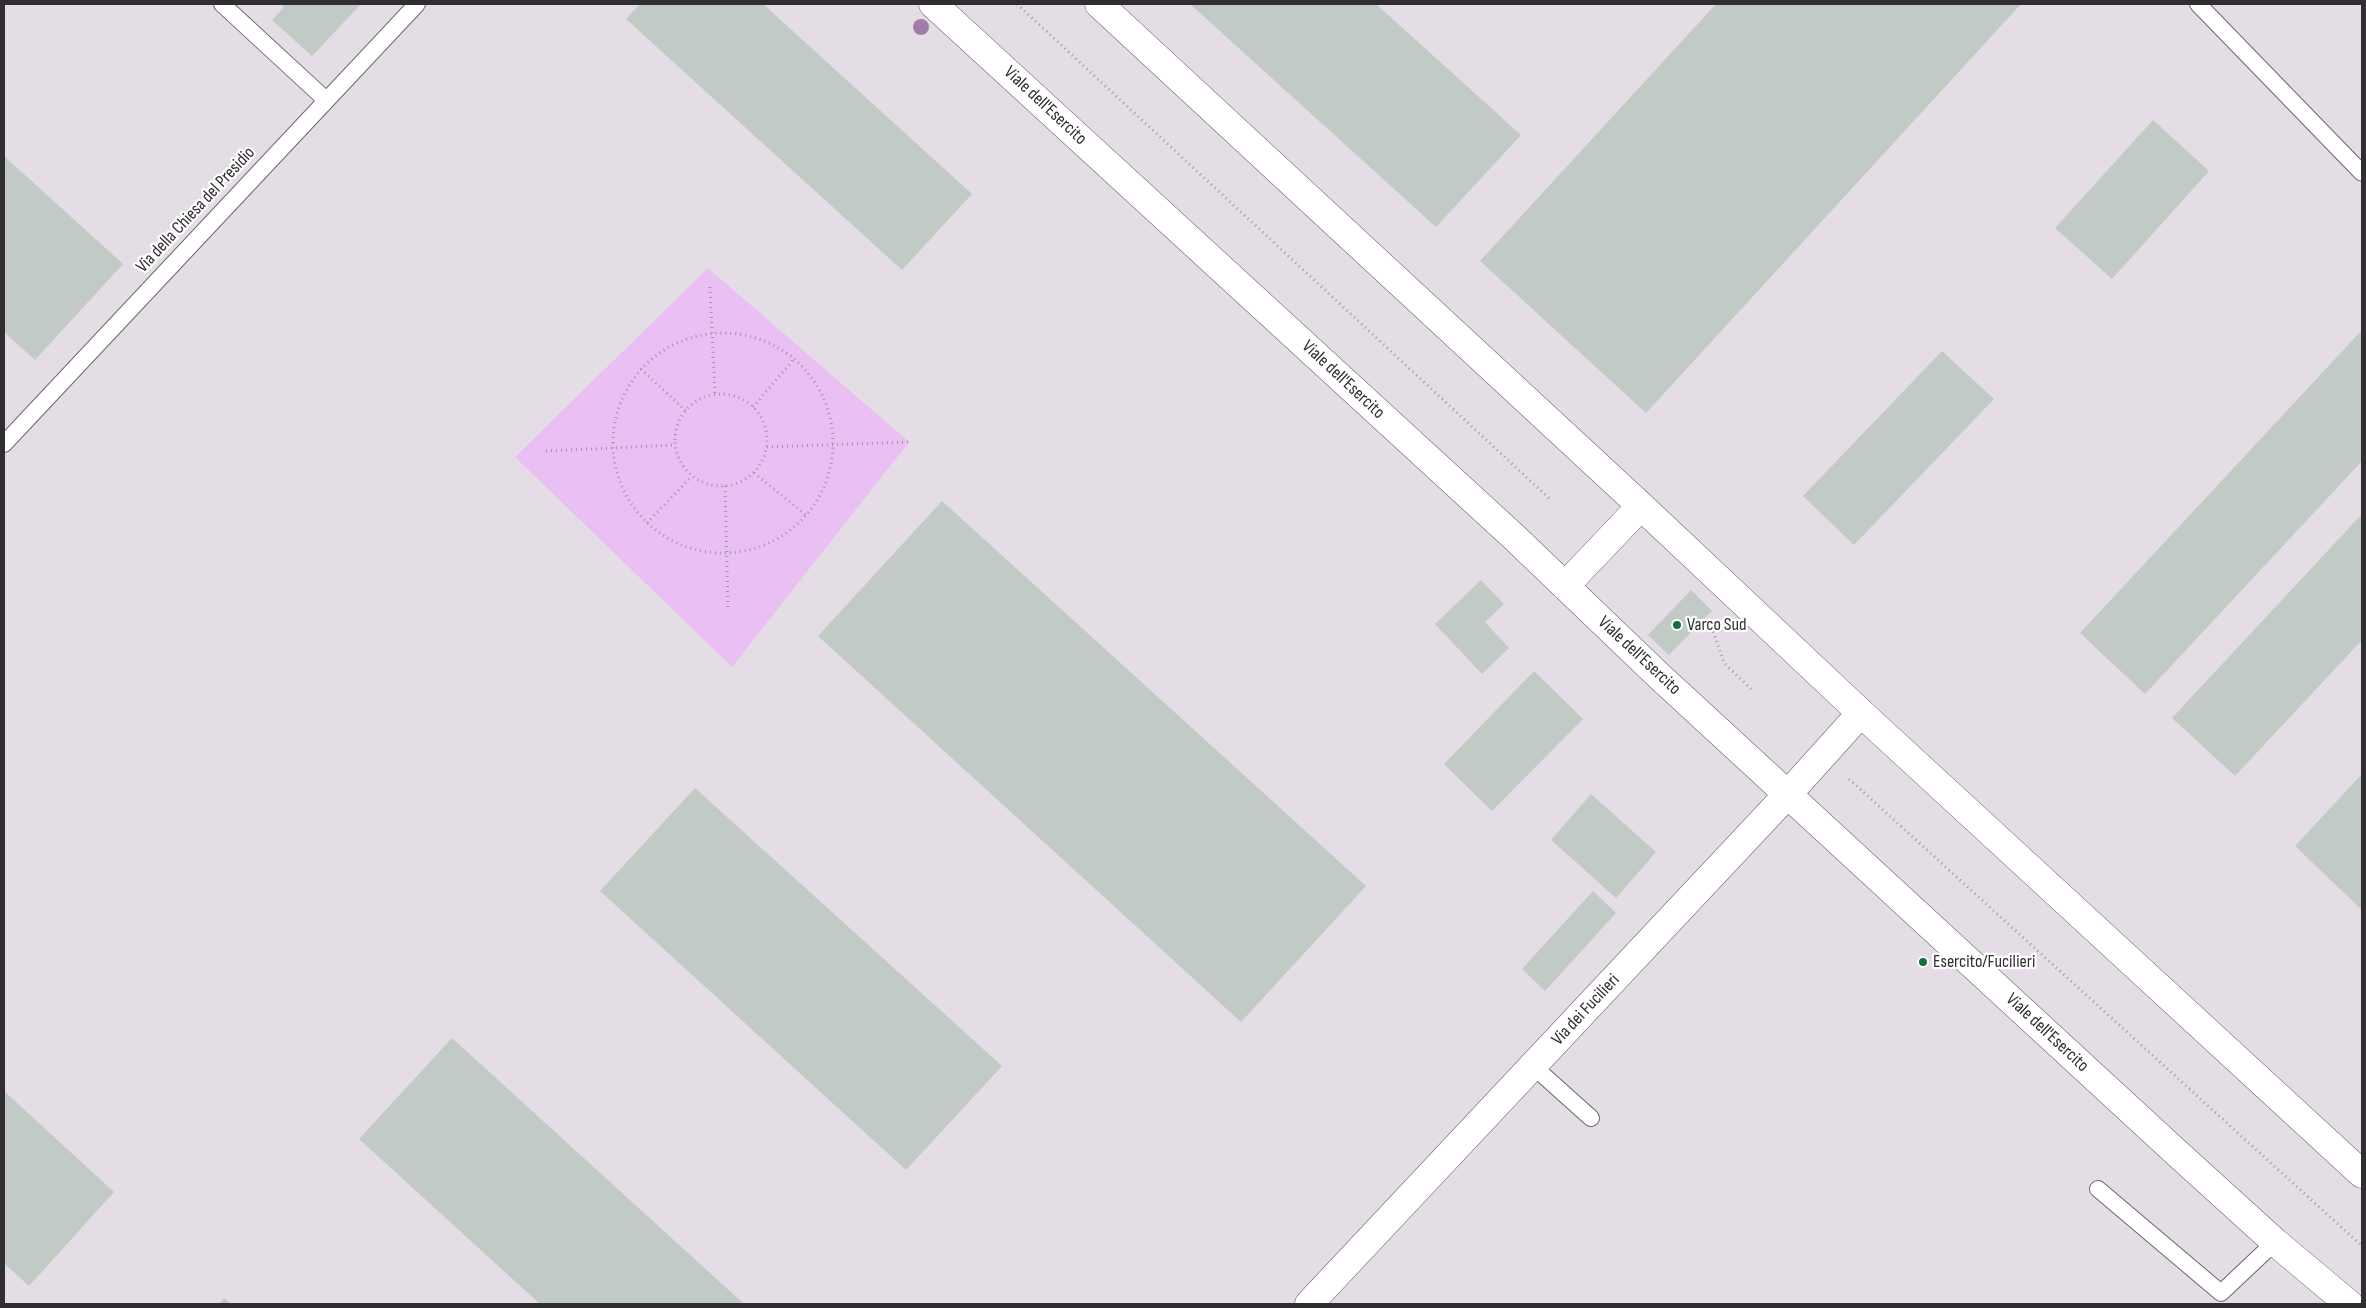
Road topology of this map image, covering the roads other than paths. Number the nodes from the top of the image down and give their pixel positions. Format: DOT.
graph roads {
  1 [pos="222,4"];
  2 [pos="416,4"];
  3 [pos="933,4"];
  4 [pos="1099,4"];
  5 [pos="2198,4"];
  6 [pos="326,100"];
  7 [pos="2362,173"];
  8 [pos="4,444"];
  9 [pos="1641,506"];
  10 [pos="1565,586"];
  11 [pos="1861,713"];
  12 [pos="1788,794"];
  13 [pos="1533,1066"];
  14 [pos="1591,1118"];
  15 [pos="2362,1174"];
  16 [pos="2098,1189"];
  17 [pos="2275,1242"];
  18 [pos="1309,1304"];
  19 [pos="2349,1304"];
  1 -- 6 [label="lane"];
  2 -- 6 [label="lane, Via della Chiesa del Presidio"];
  3 -- 10 [label="street, Viale dell'Esercito"];
  4 -- 9 [label="street"];
  5 -- 7 [label="lane"];
  6 -- 8 [label="lane, Via della Chiesa del Presidio"];
  9 -- 10 [label="street"];
  9 -- 11 [label="street"];
  10 -- 12 [label="street, Viale dell'Esercito"];
  11 -- 12 [label="street, Via dei Fucilieri"];
  11 -- 15 [label="street"];
  12 -- 13 [label="street, Via dei Fucilieri"];
  12 -- 17 [label="street, Viale dell'Esercito"];
  13 -- 14 [label="lane"];
  13 -- 18 [label="street, Via dei Fucilieri"];
  16 -- 17 [label="lane"];
  17 -- 19 [label="street, Viale dell'Esercito"];
}
